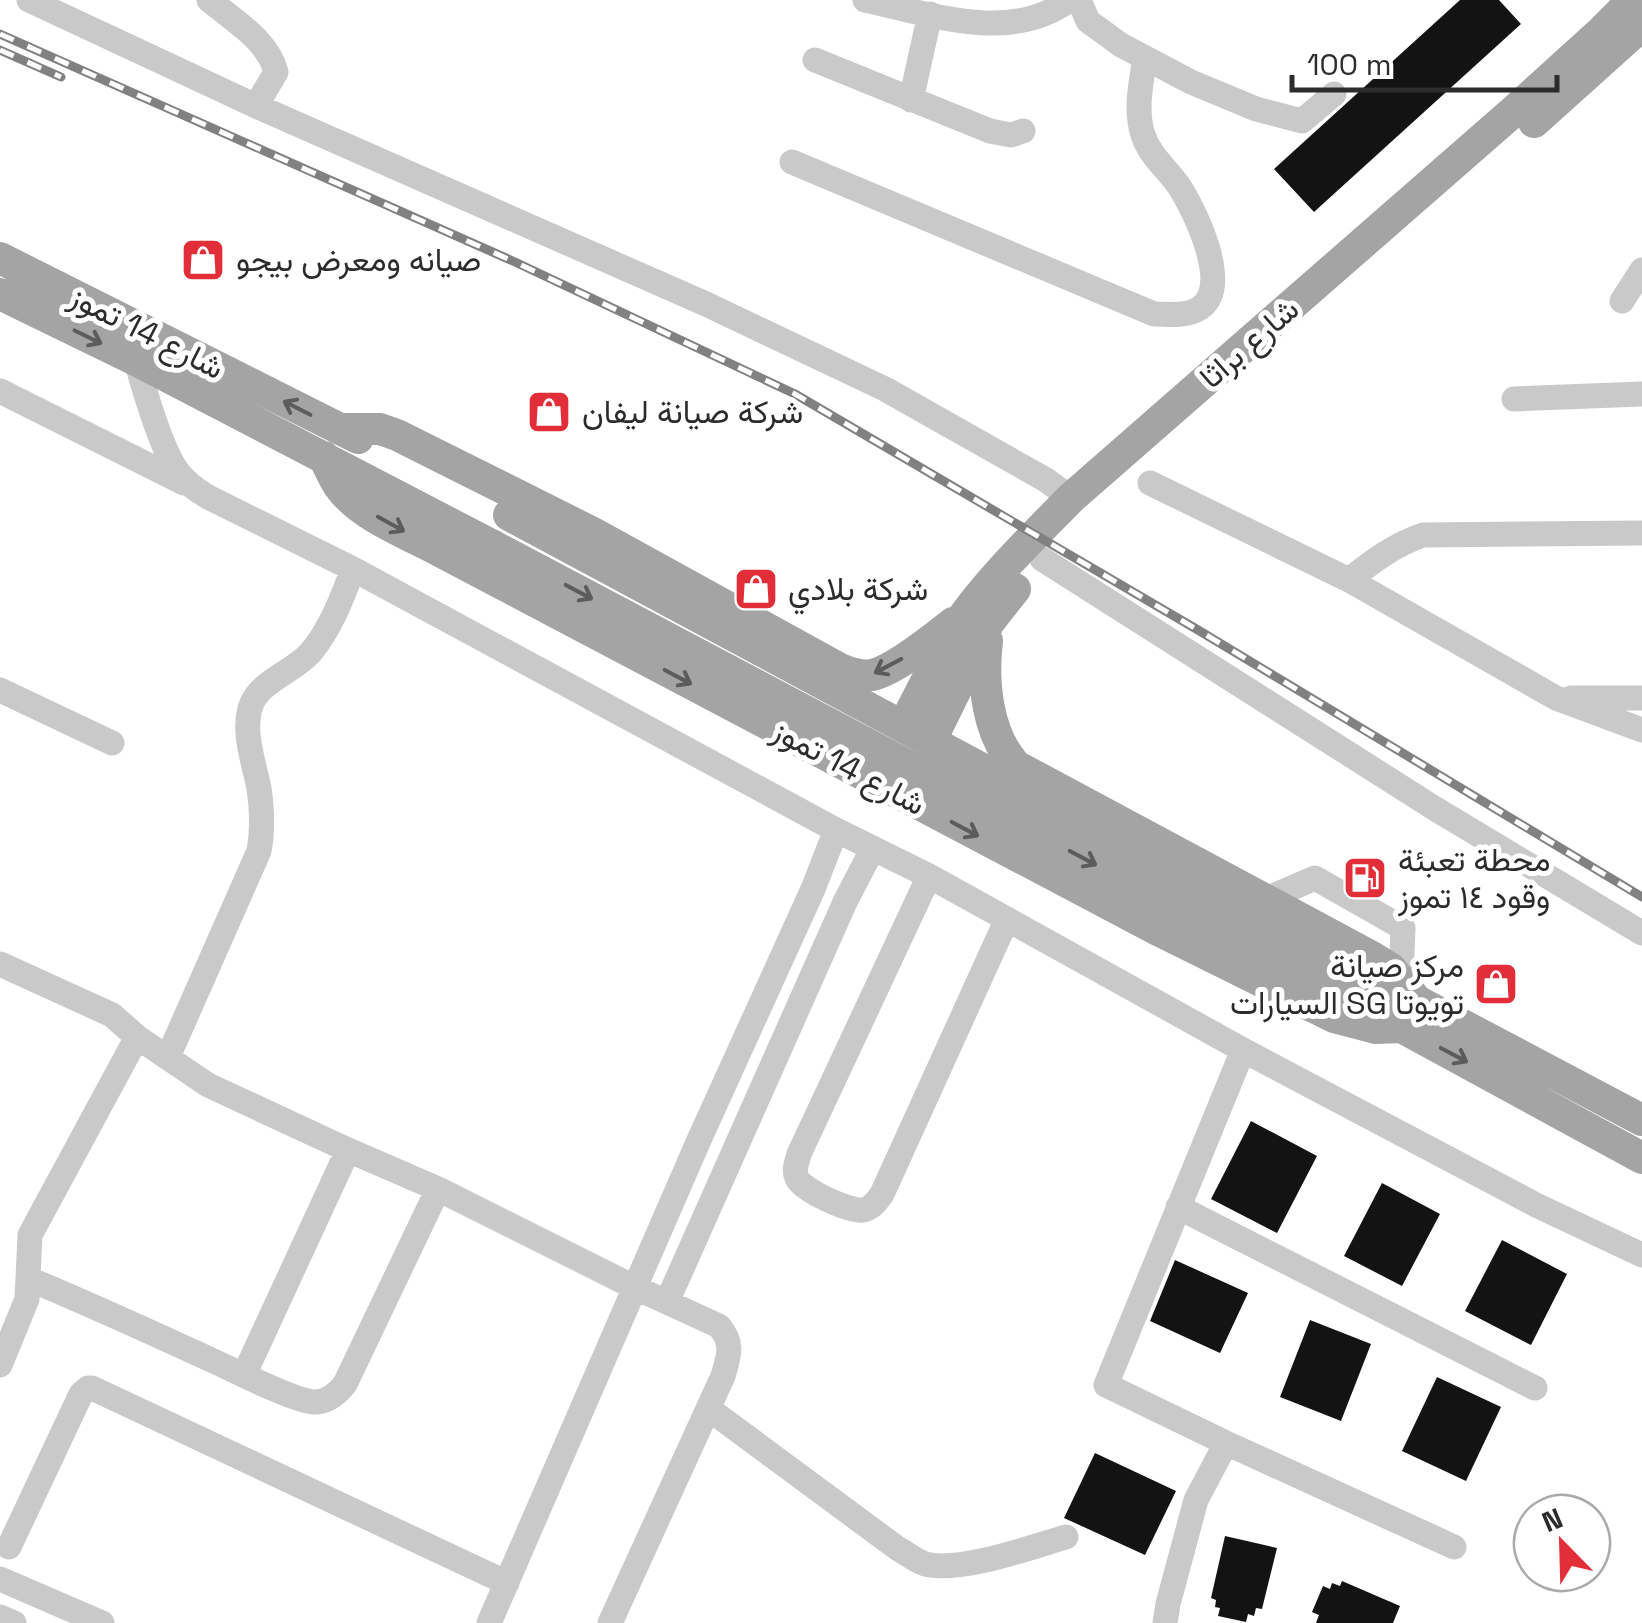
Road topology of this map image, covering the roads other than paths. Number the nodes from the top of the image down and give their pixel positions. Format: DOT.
graph roads {
  1 [pos="30,0"];
  2 [pos="209,0"];
  3 [pos="864,0"];
  4 [pos="1070,0"];
  5 [pos="1079,0"];
  6 [pos="1632,0"];
  7 [pos="930,14"];
  8 [pos="1642,24"];
  9 [pos="1145,58"];
  10 [pos="814,60"];
  11 [pos="1334,94"];
  12 [pos="910,100"];
  13 [pos="256,106"];
  14 [pos="1023,131"];
  15 [pos="792,162"];
  16 [pos="0,258"];
  17 [pos="1642,270"];
  18 [pos="0,294"];
  19 [pos="1622,301"];
  20 [pos="136,360"];
  21 [pos="0,391"];
  22 [pos="1642,394"];
  23 [pos="1514,400"];
  24 [pos="332,443"];
  25 [pos="1150,484"];
  26 [pos="190,486"];
  27 [pos="1072,498"];
  28 [pos="1642,533"];
  29 [pos="1042,559"];
  30 [pos="353,569"];
  31 [pos="1349,580"];
  32 [pos="979,616"];
  33 [pos="0,690"];
  34 [pos="1556,698"];
  35 [pos="1642,698"];
  36 [pos="919,729"];
  37 [pos="1642,730"];
  38 [pos="112,743"];
  39 [pos="836,830"];
  40 [pos="873,848"];
  41 [pos="929,876"];
  42 [pos="1007,919"];
  43 [pos="1642,933"];
  44 [pos="0,964"];
  45 [pos="1393,1000"];
  46 [pos="138,1038"];
  47 [pos="1243,1050"];
  48 [pos="168,1057"];
  49 [pos="1642,1120"];
  50 [pos="700,1140"];
  51 [pos="348,1150"];
  52 [pos="734,1154"];
  53 [pos="1642,1158"];
  54 [pos="438,1189"];
  55 [pos="1178,1207"];
  56 [pos="1642,1255"];
  57 [pos="29,1279"];
  58 [pos="636,1288"];
  59 [pos="667,1302"];
  60 [pos="0,1365"];
  61 [pos="244,1375"];
  62 [pos="1535,1388"];
  63 [pos="709,1409"];
  64 [pos="1226,1444"];
  65 [pos="1066,1537"];
  66 [pos="9,1546"];
  67 [pos="1454,1547"];
  68 [pos="0,1578"];
  69 [pos="507,1583"];
  70 [pos="0,1616"];
  71 [pos="14,1623"];
  72 [pos="102,1623"];
  73 [pos="489,1623"];
  74 [pos="610,1623"];
  75 [pos="1165,1623"];
  1 -- 13 [label="street"];
  2 -- 13 [label="street"];
  3 -- 7 [label="street"];
  4 -- 7 [label="street"];
  5 -- 9 [label="street"];
  6 -- 27 [label="main road, شارع براثا"];
  7 -- 12 [label="street"];
  8 -- 29 [label="main road, شارع براثا"];
  9 -- 11 [label="street"];
  9 -- 15 [label="street"];
  10 -- 12 [label="street"];
  12 -- 14 [label="street"];
  13 -- 27 [label="street"];
  24 -- 16 [label="main road, شارع 14 تموز, one-way"];
  17 -- 19 [label="street"];
  18 -- 20 [label="main road, شارع 14 تموز, one-way"];
  20 -- 24 [label="main road, شارع 14 تموز"];
  20 -- 26 [label="street"];
  21 -- 26 [label="street"];
  22 -- 23 [label="street"];
  32 -- 24 [label="main road, one-way"];
  24 -- 45 [label="main road, شارع 14 تموز, one-way, bridge"];
  24 -- 45 [label="main road, شارع 14 تموز, bridge"];
  24 -- 45 [label="main road, شارع 14 تموز, one-way"];
  25 -- 31 [label="street"];
  26 -- 30 [label="street"];
  27 -- 32 [label="main road, شارع براثا"];
  28 -- 31 [label="street"];
  29 -- 32 [label="main road, شارع براثا"];
  29 -- 43 [label="street"];
  30 -- 39 [label="street"];
  30 -- 48 [label="street"];
  31 -- 34 [label="street"];
  32 -- 36 [label="main road, شارع براثا"];
  32 -- 45 [label="main road"];
  33 -- 38 [label="street"];
  34 -- 35 [label="street"];
  34 -- 37 [label="street"];
  39 -- 40 [label="street"];
  39 -- 50 [label="street"];
  40 -- 41 [label="street"];
  40 -- 52 [label="street"];
  41 -- 42 [label="street"];
  41 -- 42 [label="street"];
  42 -- 47 [label="street"];
  44 -- 46 [label="street"];
  45 -- 49 [label="main road, شارع 14 تموز"];
  45 -- 53 [label="main road, شارع 14 تموز, one-way"];
  46 -- 48 [label="street"];
  46 -- 57 [label="street"];
  47 -- 55 [label="street"];
  47 -- 56 [label="street"];
  48 -- 51 [label="street"];
  50 -- 52 [label="street"];
  50 -- 58 [label="street"];
  51 -- 54 [label="street"];
  51 -- 61 [label="street"];
  52 -- 59 [label="street"];
  54 -- 58 [label="street"];
  54 -- 61 [label="street"];
  55 -- 62 [label="street"];
  55 -- 64 [label="street"];
  57 -- 60 [label="street"];
  57 -- 61 [label="street"];
  58 -- 59 [label="street"];
  58 -- 69 [label="street"];
  59 -- 63 [label="street"];
  63 -- 65 [label="street"];
  63 -- 74 [label="street"];
  64 -- 67 [label="street"];
  64 -- 75 [label="street"];
  66 -- 69 [label="street"];
  68 -- 72 [label="street"];
  69 -- 73 [label="street"];
  70 -- 71 [label="street"];
}
